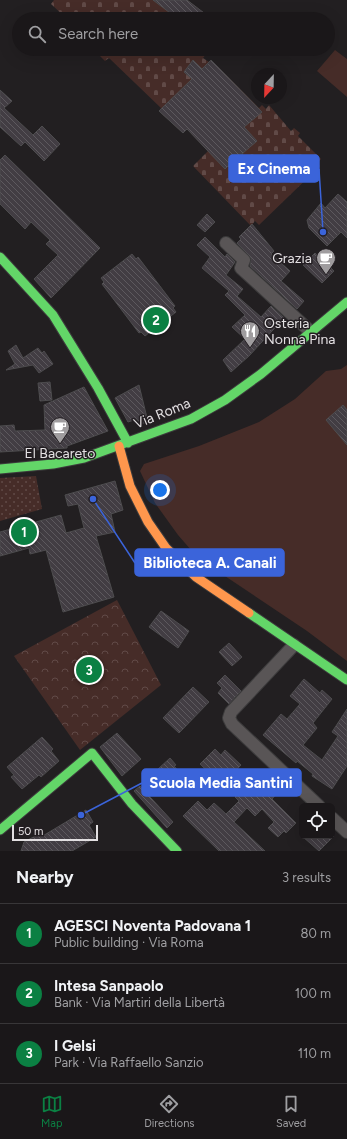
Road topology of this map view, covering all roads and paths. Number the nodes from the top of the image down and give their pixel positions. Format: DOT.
graph roads {
  1 [pos="226,243"];
  2 [pos="0,257"];
  3 [pos="347,302"];
  4 [pos="312,333"];
  5 [pos="123,444"];
  6 [pos="0,469"];
  7 [pos="294,645"];
  8 [pos="347,680"];
  9 [pos="317,803"];
  10 [pos="335,821"];
  11 [pos="0,830"];
  12 [pos="347,832"];
  13 [pos="177,851"];
  1 -- 4 [label="street"];
  2 -- 5 [label="street"];
  3 -- 4 [label="street, Via Roma"];
  4 -- 5 [label="street, Via Roma"];
  5 -- 6 [label="street, Via Roma"];
  5 -- 7 [label="street"];
  7 -- 8 [label="street"];
  7 -- 9 [label="street"];
  10 -- 12 [label="street"];
  11 -- 13 [label="street"];
}
